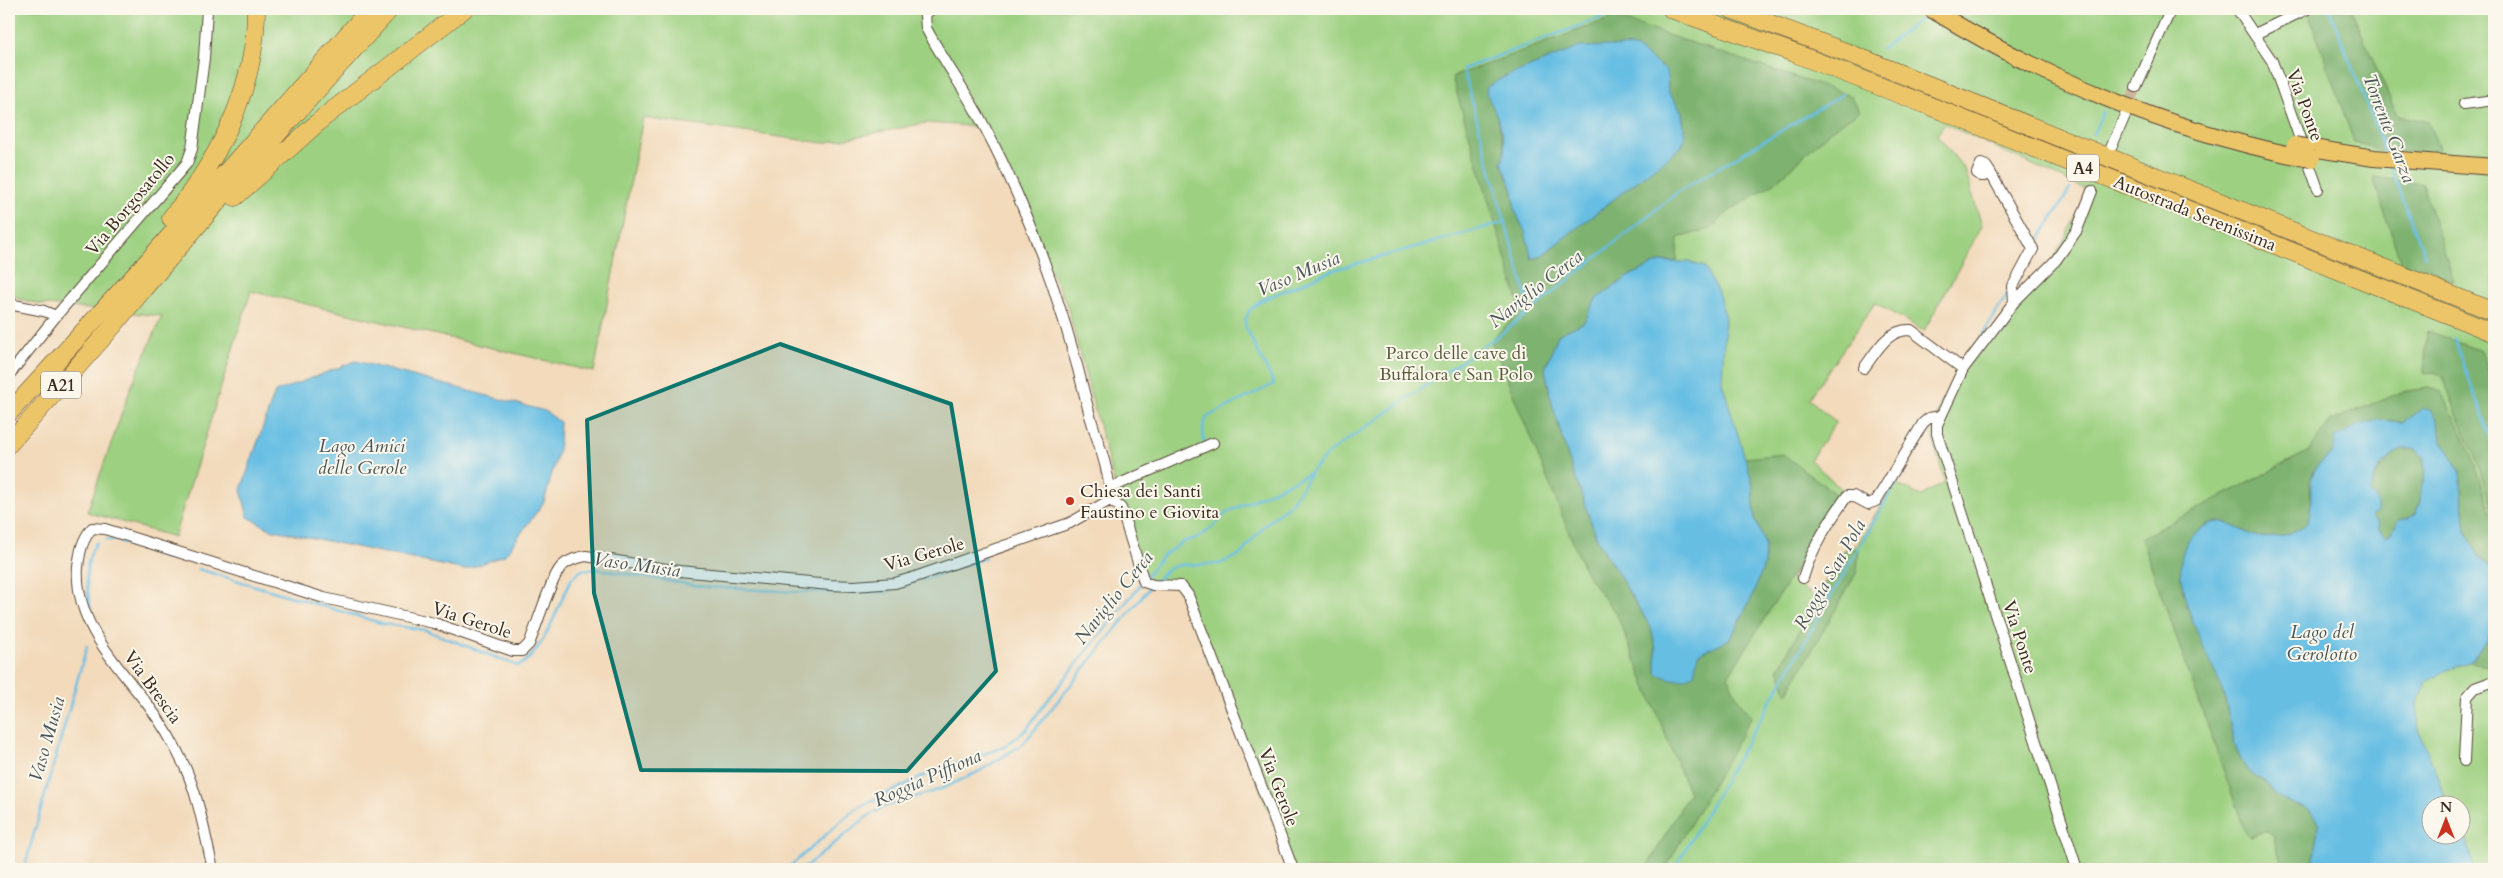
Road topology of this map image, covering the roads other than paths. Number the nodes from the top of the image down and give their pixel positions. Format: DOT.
graph roads {
  1 [pos="207,9"];
  2 [pos="256,9"];
  3 [pos="370,9"];
  4 [pos="390,9"];
  5 [pos="464,9"];
  6 [pos="931,9"];
  7 [pos="1671,9"];
  8 [pos="1731,9"];
  9 [pos="1931,9"];
  10 [pos="1951,9"];
  11 [pos="2171,9"];
  12 [pos="2238,9"];
  13 [pos="2307,9"];
  14 [pos="2255,34"];
  15 [pos="2136,87"];
  16 [pos="2494,100"];
  17 [pos="2464,104"];
  18 [pos="2126,113"];
  19 [pos="2111,148"];
  20 [pos="2303,152"];
  21 [pos="2414,167"];
  22 [pos="2494,168"];
  23 [pos="1990,172"];
  24 [pos="2494,178"];
  25 [pos="2318,189"];
  26 [pos="2092,191"];
  27 [pos="2014,302"];
  28 [pos="9,304"];
  29 [pos="2494,312"];
  30 [pos="56,316"];
  31 [pos="113,326"];
  32 [pos="2494,333"];
  33 [pos="54,362"];
  34 [pos="1864,368"];
  35 [pos="1963,369"];
  36 [pos="9,375"];
  37 [pos="9,413"];
  38 [pos="1942,416"];
  39 [pos="1213,443"];
  40 [pos="9,444"];
  41 [pos="1110,488"];
  42 [pos="1110,500"];
  43 [pos="92,528"];
  44 [pos="1803,578"];
  45 [pos="2494,681"];
  46 [pos="2464,761"];
  47 [pos="213,869"];
  48 [pos="1293,869"];
  49 [pos="2077,869"];
  1 -- 30 [label="street, Via Borgosatollo"];
  2 -- 33 [label="highway"];
  3 -- 33 [label="highway"];
  4 -- 31 [label="highway"];
  5 -- 31 [label="highway"];
  6 -- 41 [label="street"];
  7 -- 32 [label="highway, Autostrada Serenissima / A4"];
  8 -- 29 [label="highway, Autostrada Serenissima / A4"];
  9 -- 20 [label="highway"];
  10 -- 20 [label="highway"];
  11 -- 15 [label="street"];
  12 -- 14 [label="street, Via Ponte"];
  13 -- 14 [label="street"];
  14 -- 25 [label="street, Via Ponte"];
  16 -- 17 [label="street"];
  18 -- 19 [label="street"];
  20 -- 21 [label="highway"];
  21 -- 22 [label="highway"];
  21 -- 24 [label="highway"];
  23 -- 27 [label="street, Via Ponte"];
  26 -- 27 [label="street, Via Ponte"];
  27 -- 35 [label="street, Via Ponte"];
  28 -- 30 [label="street"];
  30 -- 36 [label="street, Via Borgosatollo"];
  31 -- 40 [label="highway, A21"];
  33 -- 37 [label="highway, A21"];
  34 -- 35 [label="street"];
  35 -- 38 [label="street, Via Ponte"];
  38 -- 44 [label="street"];
  38 -- 49 [label="street, Via Ponte"];
  39 -- 41 [label="street"];
  41 -- 42 [label="street"];
  42 -- 43 [label="street, Via Gerole"];
  42 -- 48 [label="street, Via Gerole"];
  43 -- 47 [label="street, Via Brescia"];
  45 -- 46 [label="street"];
}
